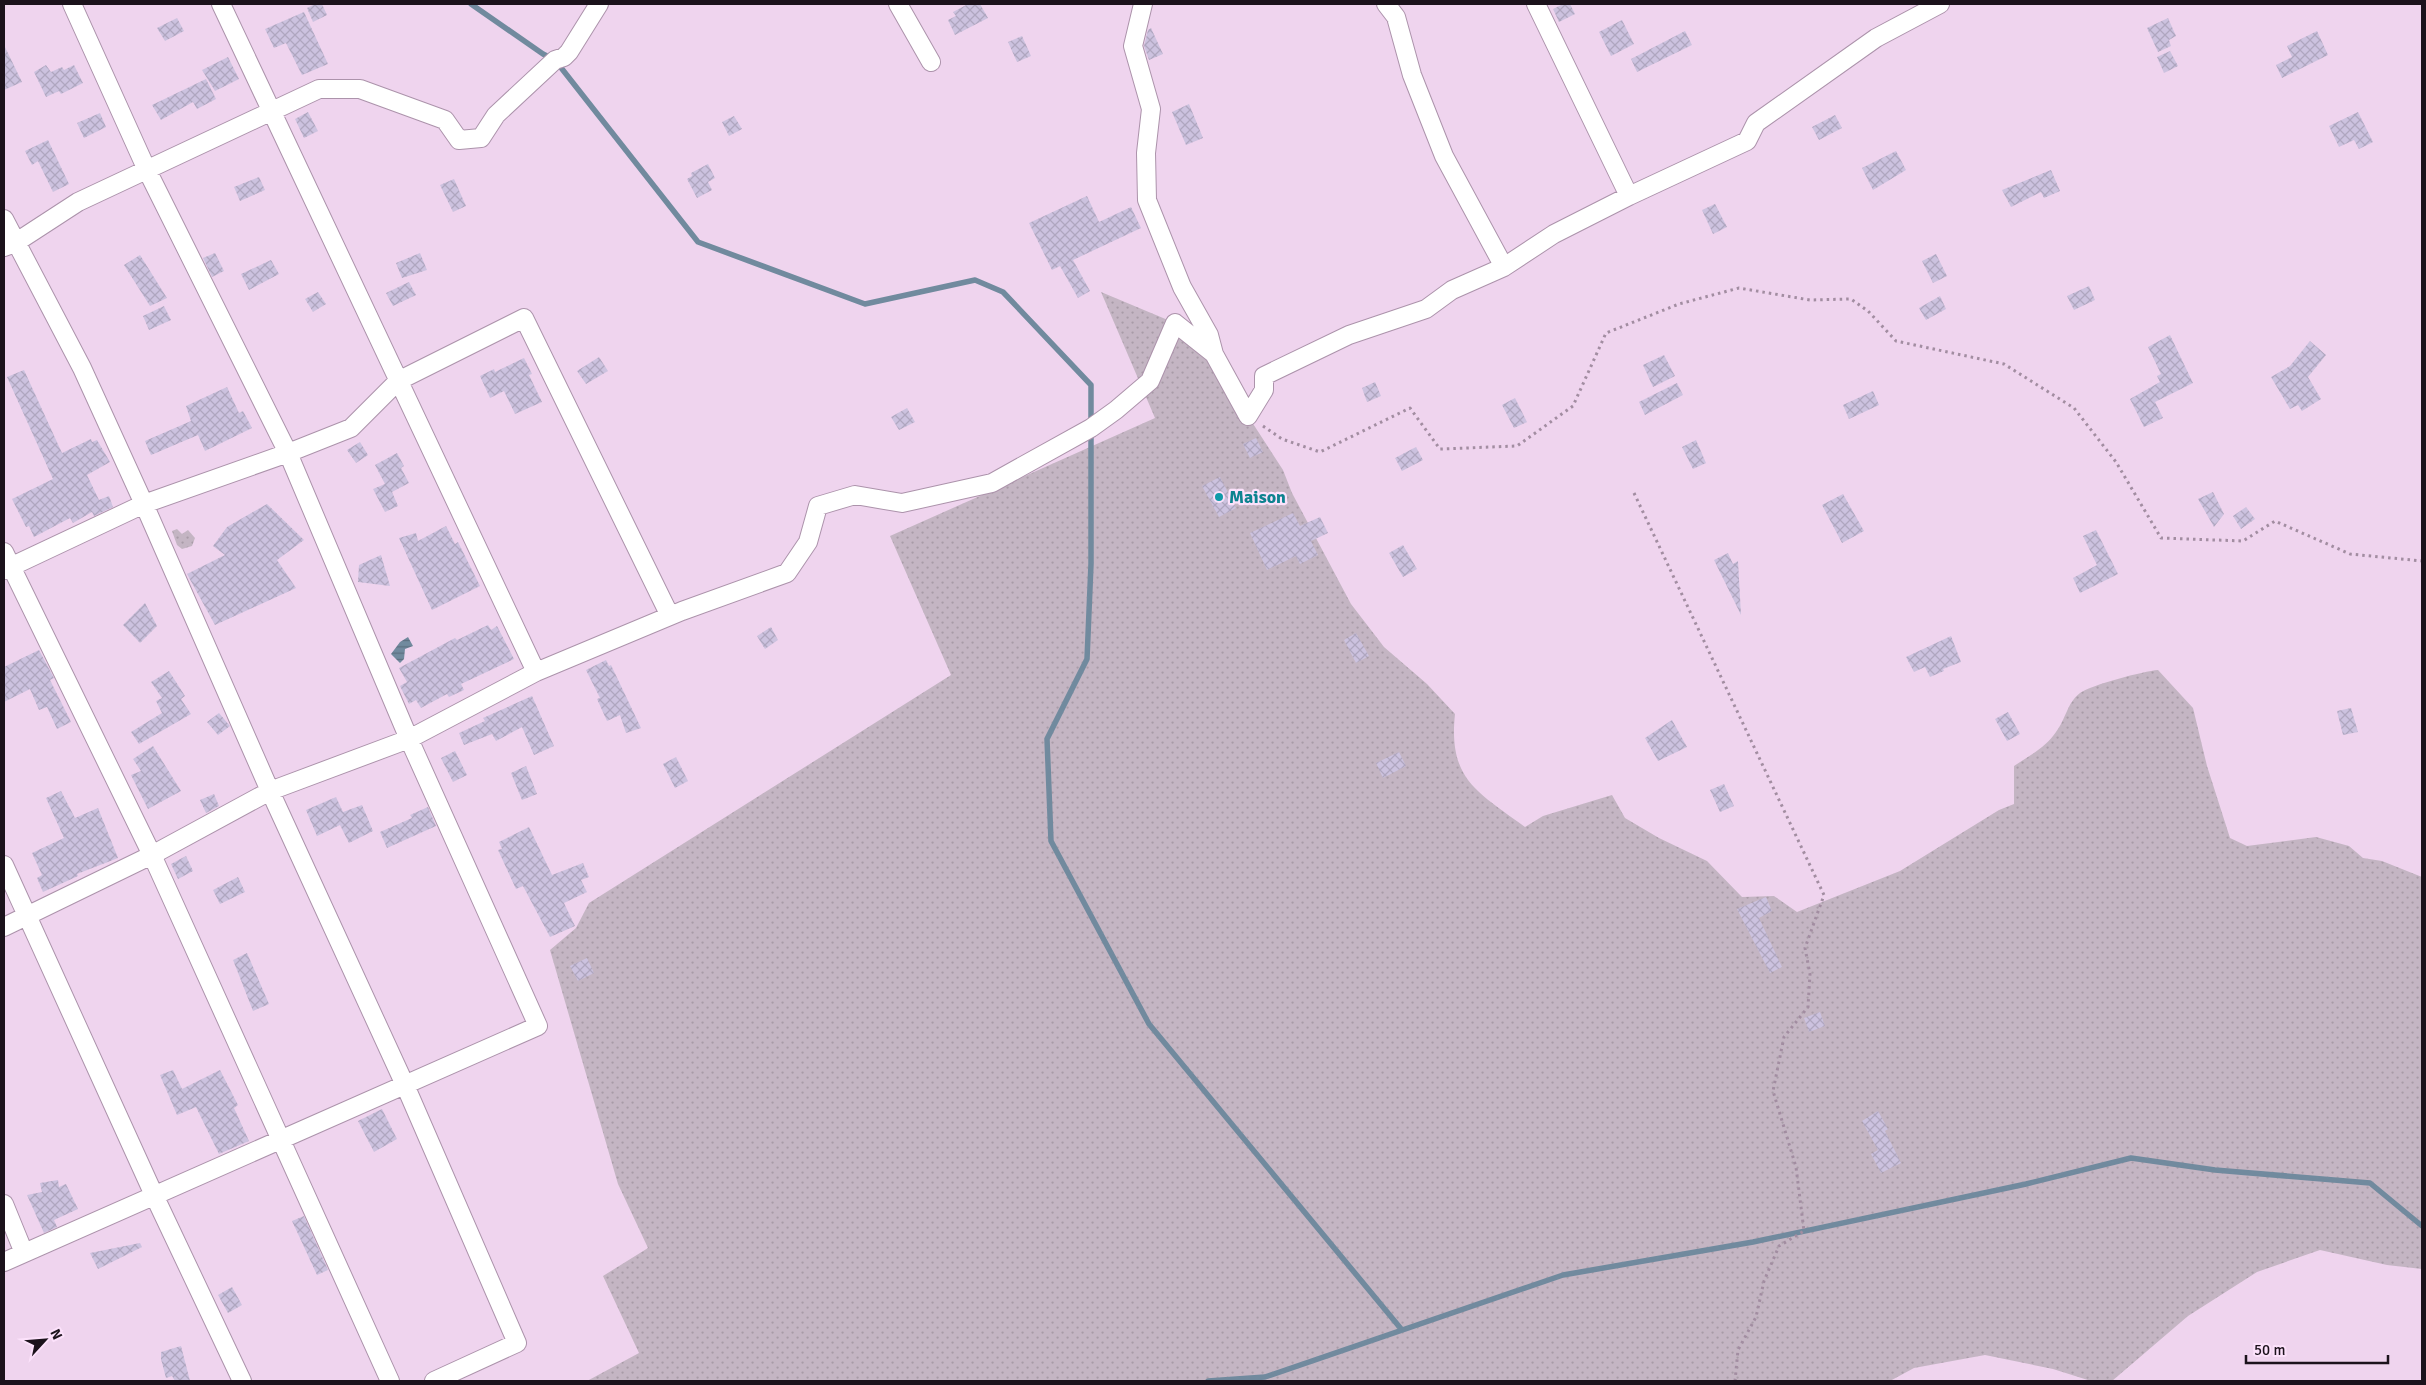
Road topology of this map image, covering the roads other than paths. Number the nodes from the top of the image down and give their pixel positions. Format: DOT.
graph roads {
  1 [pos="72,4"];
  2 [pos="221,4"];
  3 [pos="600,4"];
  4 [pos="898,4"];
  5 [pos="1143,4"];
  6 [pos="1386,4"];
  7 [pos="1536,4"];
  8 [pos="1940,4"];
  9 [pos="931,62"];
  10 [pos="272,112"];
  11 [pos="146,168"];
  12 [pos="1629,196"];
  13 [pos="4,219"];
  14 [pos="9,245"];
  15 [pos="1504,267"];
  16 [pos="1214,354"];
  17 [pos="398,380"];
  18 [pos="288,453"];
  19 [pos="144,504"];
  20 [pos="6,563"];
  21 [pos="670,616"];
  22 [pos="536,672"];
  23 [pos="409,738"];
  24 [pos="270,790"];
  25 [pos="152,856"];
  26 [pos="4,865"];
  27 [pos="27,916"];
  28 [pos="4,927"];
  29 [pos="405,1085"];
  30 [pos="280,1140"];
  31 [pos="154,1195"];
  32 [pos="4,1204"];
  33 [pos="24,1253"];
  34 [pos="4,1262"];
  35 [pos="242,1381"];
  36 [pos="390,1381"];
  37 [pos="434,1381"];
  1 -- 11 [label="street"];
  2 -- 10 [label="street"];
  3 -- 10 [label="street"];
  4 -- 9 [label="street"];
  5 -- 16 [label="street"];
  6 -- 15 [label="street"];
  7 -- 12 [label="street"];
  8 -- 12 [label="street"];
  10 -- 11 [label="street"];
  10 -- 17 [label="street"];
  11 -- 14 [label="street"];
  11 -- 18 [label="street"];
  12 -- 15 [label="street"];
  13 -- 14 [label="street"];
  14 -- 19 [label="street"];
  15 -- 16 [label="street"];
  16 -- 21 [label="street"];
  17 -- 18 [label="street"];
  17 -- 21 [label="street"];
  17 -- 22 [label="street"];
  18 -- 19 [label="street"];
  18 -- 23 [label="street"];
  19 -- 20 [label="street"];
  19 -- 24 [label="street"];
  20 -- 25 [label="street"];
  21 -- 22 [label="street"];
  22 -- 23 [label="street"];
  23 -- 24 [label="street"];
  23 -- 29 [label="street"];
  24 -- 25 [label="street"];
  24 -- 29 [label="street"];
  25 -- 27 [label="street"];
  25 -- 30 [label="street"];
  26 -- 27 [label="street"];
  27 -- 28 [label="street"];
  27 -- 31 [label="street"];
  29 -- 30 [label="street"];
  29 -- 37 [label="street"];
  30 -- 31 [label="street"];
  30 -- 36 [label="street"];
  31 -- 33 [label="street"];
  31 -- 35 [label="street"];
  32 -- 33 [label="street"];
  33 -- 34 [label="street"];
}
